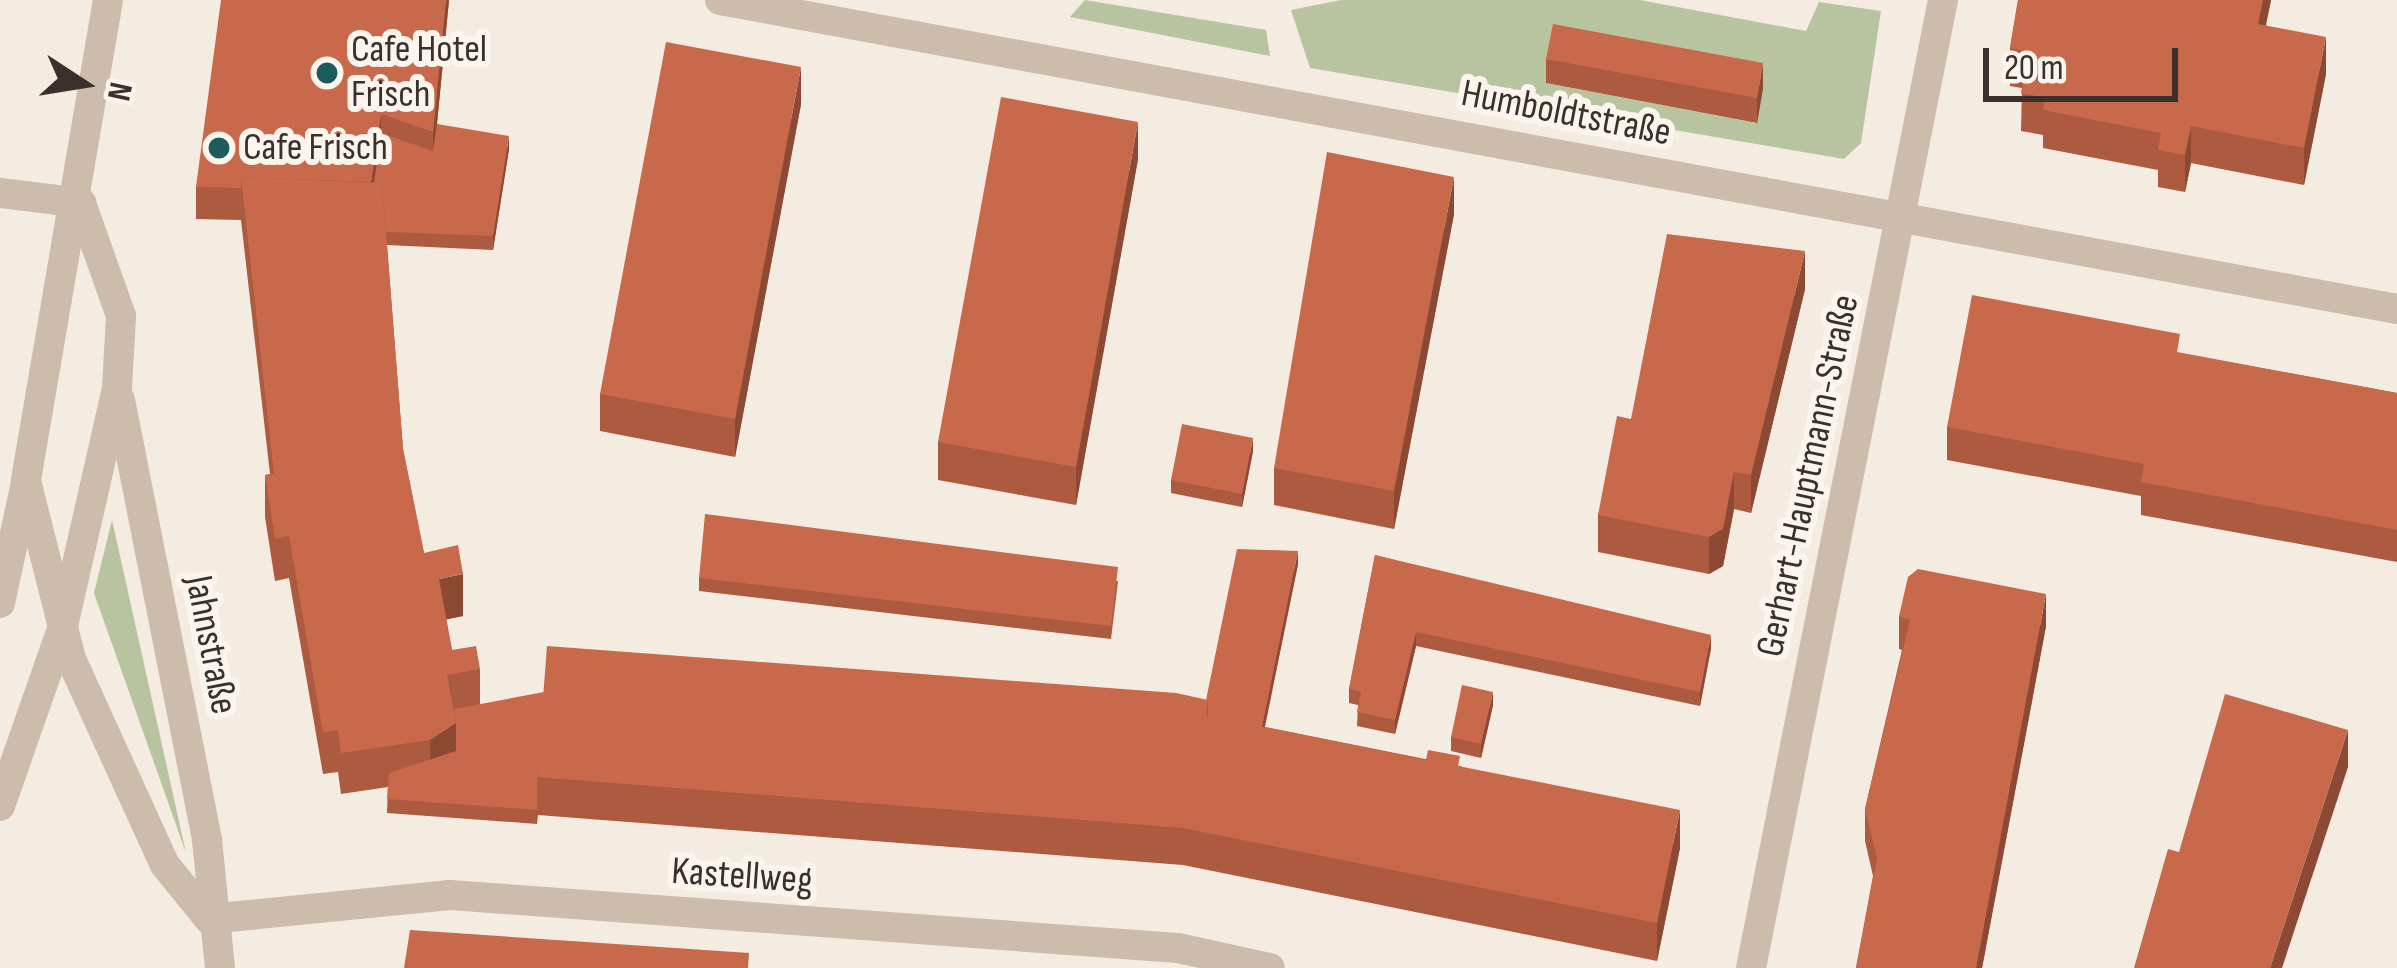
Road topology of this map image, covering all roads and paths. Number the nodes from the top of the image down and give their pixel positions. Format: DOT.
graph roads {
  1 [pos="109,0"];
  2 [pos="719,0"];
  3 [pos="1943,0"];
  4 [pos="0,193"];
  5 [pos="81,203"];
  6 [pos="1901,220"];
  7 [pos="2397,309"];
  8 [pos="117,388"];
  9 [pos="26,481"];
  10 [pos="0,603"];
  11 [pos="63,626"];
  12 [pos="0,806"];
  13 [pos="209,919"];
  14 [pos="220,968"];
  15 [pos="1270,968"];
  16 [pos="1751,968"];
  1 -- 5 [label="street, Jahnstraße"];
  2 -- 6 [label="street, Humboldtstraße"];
  3 -- 6 [label="street, Gerhart-Hauptmann-Straße"];
  4 -- 5 [label="street"];
  5 -- 8 [label="street, Jahnstraße"];
  5 -- 9 [label="street, Jahnstraße"];
  6 -- 7 [label="street, Humboldtstraße"];
  6 -- 16 [label="street, Gerhart-Hauptmann-Straße"];
  8 -- 11 [label="street, Jahnstraße"];
  8 -- 13 [label="street, Jahnstraße"];
  9 -- 10 [label="street"];
  9 -- 11 [label="street, Jahnstraße"];
  11 -- 12 [label="street"];
  11 -- 13 [label="street, Jahnstraße"];
  13 -- 14 [label="street, Jahnstraße"];
  13 -- 15 [label="street, Kastellweg"];
}
